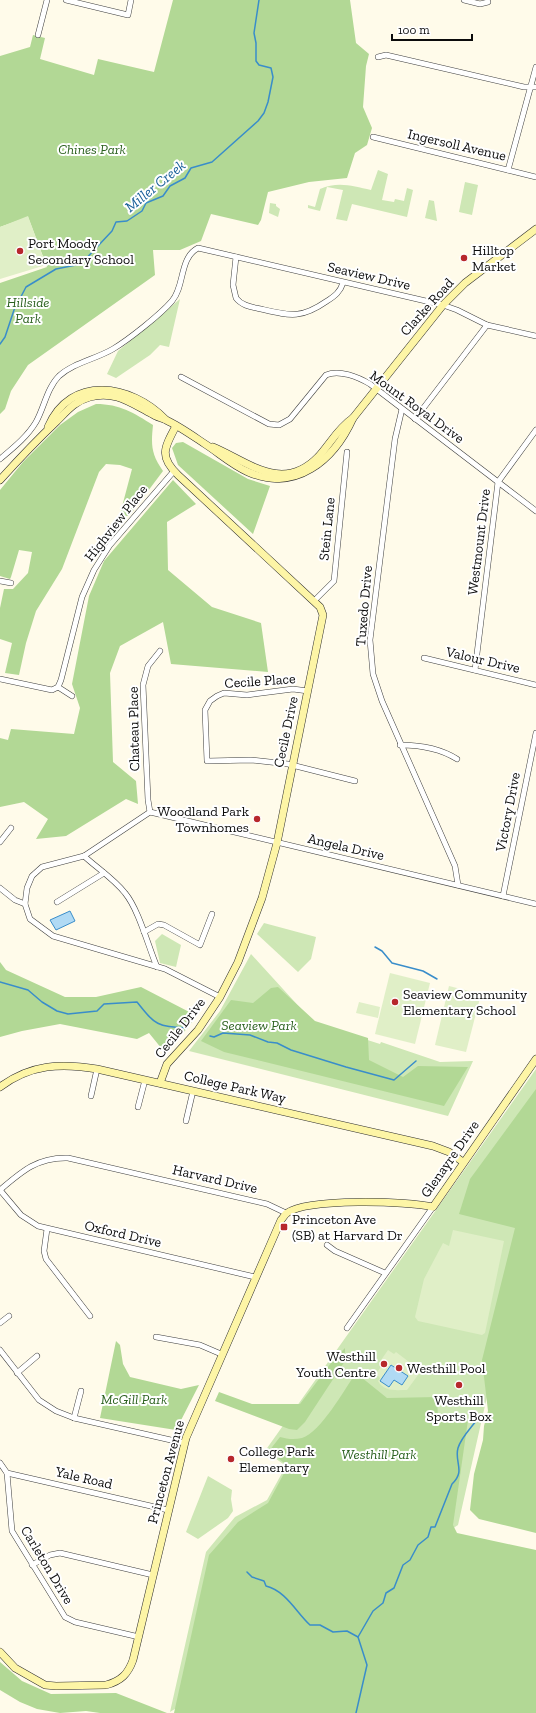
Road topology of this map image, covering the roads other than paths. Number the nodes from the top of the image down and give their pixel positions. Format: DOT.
graph roads {
  1 [pos="47,0"];
  2 [pos="66,0"];
  3 [pos="131,0"];
  4 [pos="464,0"];
  5 [pos="488,2"];
  6 [pos="38,35"];
  7 [pos="378,57"];
  8 [pos="536,67"];
  9 [pos="533,87"];
  10 [pos="373,137"];
  11 [pos="508,170"];
  12 [pos="536,177"];
  13 [pos="536,229"];
  14 [pos="236,257"];
  15 [pos="343,283"];
  16 [pos="443,305"];
  17 [pos="487,325"];
  18 [pos="536,336"];
  19 [pos="181,377"];
  20 [pos="375,389"];
  21 [pos="402,409"];
  22 [pos="416,419"];
  23 [pos="176,426"];
  24 [pos="536,430"];
  25 [pos="347,452"];
  26 [pos="0,459"];
  27 [pos="174,471"];
  28 [pos="0,480"];
  29 [pos="498,482"];
  30 [pos="536,511"];
  31 [pos="0,581"];
  32 [pos="11,584"];
  33 [pos="314,601"];
  34 [pos="160,651"];
  35 [pos="424,658"];
  36 [pos="475,670"];
  37 [pos="0,679"];
  38 [pos="536,685"];
  39 [pos="58,687"];
  40 [pos="308,691"];
  41 [pos="72,696"];
  42 [pos="536,733"];
  43 [pos="400,745"];
  44 [pos="457,759"];
  45 [pos="292,765"];
  46 [pos="355,781"];
  47 [pos="150,812"];
  48 [pos="11,828"];
  49 [pos="0,842"];
  50 [pos="277,843"];
  51 [pos="84,856"];
  52 [pos="104,874"];
  53 [pos="458,885"];
  54 [pos="0,888"];
  55 [pos="503,896"];
  56 [pos="57,902"];
  57 [pos="25,904"];
  58 [pos="536,904"];
  59 [pos="212,914"];
  60 [pos="144,932"];
  61 [pos="157,967"];
  62 [pos="220,997"];
  63 [pos="536,1059"];
  64 [pos="98,1069"];
  65 [pos="145,1080"];
  66 [pos="160,1083"];
  67 [pos="0,1087"];
  68 [pos="193,1091"];
  69 [pos="91,1096"];
  70 [pos="138,1107"];
  71 [pos="186,1121"];
  72 [pos="463,1162"];
  73 [pos="0,1190"];
  74 [pos="433,1207"];
  75 [pos="286,1213"];
  76 [pos="47,1228"];
  77 [pos="327,1245"];
  78 [pos="385,1273"];
  79 [pos="255,1277"];
  80 [pos="9,1316"];
  81 [pos="90,1316"];
  82 [pos="0,1323"];
  83 [pos="347,1328"];
  84 [pos="156,1337"];
  85 [pos="0,1350"];
  86 [pos="221,1354"];
  87 [pos="37,1356"];
  88 [pos="17,1373"];
  89 [pos="81,1391"];
  90 [pos="74,1418"];
  91 [pos="184,1443"];
  92 [pos="0,1463"];
  93 [pos="7,1473"];
  94 [pos="168,1510"];
  95 [pos="32,1565"];
  96 [pos="153,1575"];
  97 [pos="139,1637"];
  98 [pos="0,1652"];
  1 -- 6 [label="street"];
  2 -- 3 [label="street"];
  4 -- 5 [label="street"];
  7 -- 9 [label="street"];
  8 -- 9 [label="street"];
  9 -- 11 [label="street"];
  10 -- 11 [label="street, Ingersoll Avenue"];
  11 -- 12 [label="street, Ingersoll Avenue"];
  13 -- 16 [label="street, Clarke Road"];
  14 -- 15 [label="street, Seaview Drive"];
  14 -- 15 [label="street"];
  14 -- 26 [label="street, Seaview Drive"];
  15 -- 16 [label="street, Seaview Drive"];
  16 -- 17 [label="street, Seaview Drive"];
  16 -- 20 [label="street, Clarke Road"];
  17 -- 18 [label="street, Seaview Drive"];
  17 -- 22 [label="street"];
  19 -- 20 [label="street, Mount Royal Drive"];
  20 -- 21 [label="street, Mount Royal Drive"];
  20 -- 23 [label="street, Clarke Road"];
  21 -- 22 [label="street, Mount Royal Drive"];
  21 -- 43 [label="street, Tuxedo Drive"];
  22 -- 29 [label="street, Mount Royal Drive"];
  23 -- 27 [label="street, Cecile Drive"];
  23 -- 28 [label="street, Clarke Road"];
  24 -- 29 [label="street, Westmount Drive"];
  25 -- 33 [label="street, Stein Lane"];
  27 -- 33 [label="street, Cecile Drive"];
  27 -- 39 [label="street, Highview Place"];
  29 -- 30 [label="street, Mount Royal Drive"];
  29 -- 36 [label="street, Westmount Drive"];
  31 -- 32 [label="street"];
  33 -- 40 [label="street, Cecile Drive"];
  34 -- 47 [label="street, Chateau Place"];
  35 -- 36 [label="street, Valour Drive"];
  36 -- 38 [label="street, Valour Drive"];
  37 -- 39 [label="street"];
  39 -- 41 [label="street"];
  40 -- 45 [label="street, Cecile Drive"];
  40 -- 45 [label="street, Cecile Place"];
  42 -- 55 [label="street, Victory Drive"];
  43 -- 44 [label="street"];
  43 -- 53 [label="street, Tuxedo Drive"];
  45 -- 46 [label="street, Cecile Place"];
  45 -- 50 [label="street, Cecile Drive"];
  47 -- 50 [label="street, Angela Drive"];
  47 -- 51 [label="street"];
  48 -- 49 [label="street"];
  50 -- 53 [label="street, Angela Drive"];
  50 -- 62 [label="street, Cecile Drive"];
  51 -- 52 [label="street"];
  51 -- 57 [label="street"];
  52 -- 56 [label="street"];
  52 -- 60 [label="street"];
  53 -- 55 [label="street, Angela Drive"];
  54 -- 57 [label="street"];
  55 -- 58 [label="street, Angela Drive"];
  57 -- 61 [label="street"];
  59 -- 60 [label="street"];
  60 -- 61 [label="street"];
  61 -- 62 [label="street"];
  62 -- 66 [label="street, Cecile Drive"];
  63 -- 72 [label="street, Glenayre Drive"];
  64 -- 65 [label="street, College Park Way"];
  64 -- 67 [label="street, College Park Way"];
  64 -- 69 [label="street"];
  65 -- 66 [label="street, College Park Way"];
  65 -- 70 [label="street"];
  66 -- 68 [label="street, College Park Way"];
  68 -- 71 [label="street"];
  68 -- 72 [label="street, College Park Way"];
  72 -- 74 [label="street, Glenayre Drive"];
  73 -- 75 [label="street, Harvard Drive"];
  73 -- 76 [label="street, Oxford Drive"];
  74 -- 75 [label="street"];
  74 -- 78 [label="street, Glenayre Drive"];
  75 -- 79 [label="street, Princeton Avenue"];
  76 -- 79 [label="street, Oxford Drive"];
  76 -- 81 [label="street"];
  77 -- 78 [label="street"];
  78 -- 83 [label="street, Glenayre Drive"];
  79 -- 86 [label="street, Princeton Avenue"];
  80 -- 82 [label="street"];
  84 -- 86 [label="street"];
  85 -- 88 [label="street"];
  86 -- 91 [label="street, Princeton Avenue"];
  87 -- 88 [label="street"];
  88 -- 90 [label="street"];
  89 -- 90 [label="street"];
  90 -- 91 [label="street"];
  91 -- 94 [label="street, Princeton Avenue"];
  92 -- 93 [label="street"];
  93 -- 94 [label="street, Yale Road"];
  93 -- 95 [label="street, Carleton Drive"];
  94 -- 96 [label="street, Princeton Avenue"];
  95 -- 96 [label="street"];
  95 -- 97 [label="street, Carleton Drive"];
  96 -- 97 [label="street, Princeton Avenue"];
  97 -- 98 [label="street, Princeton Avenue"];
}
